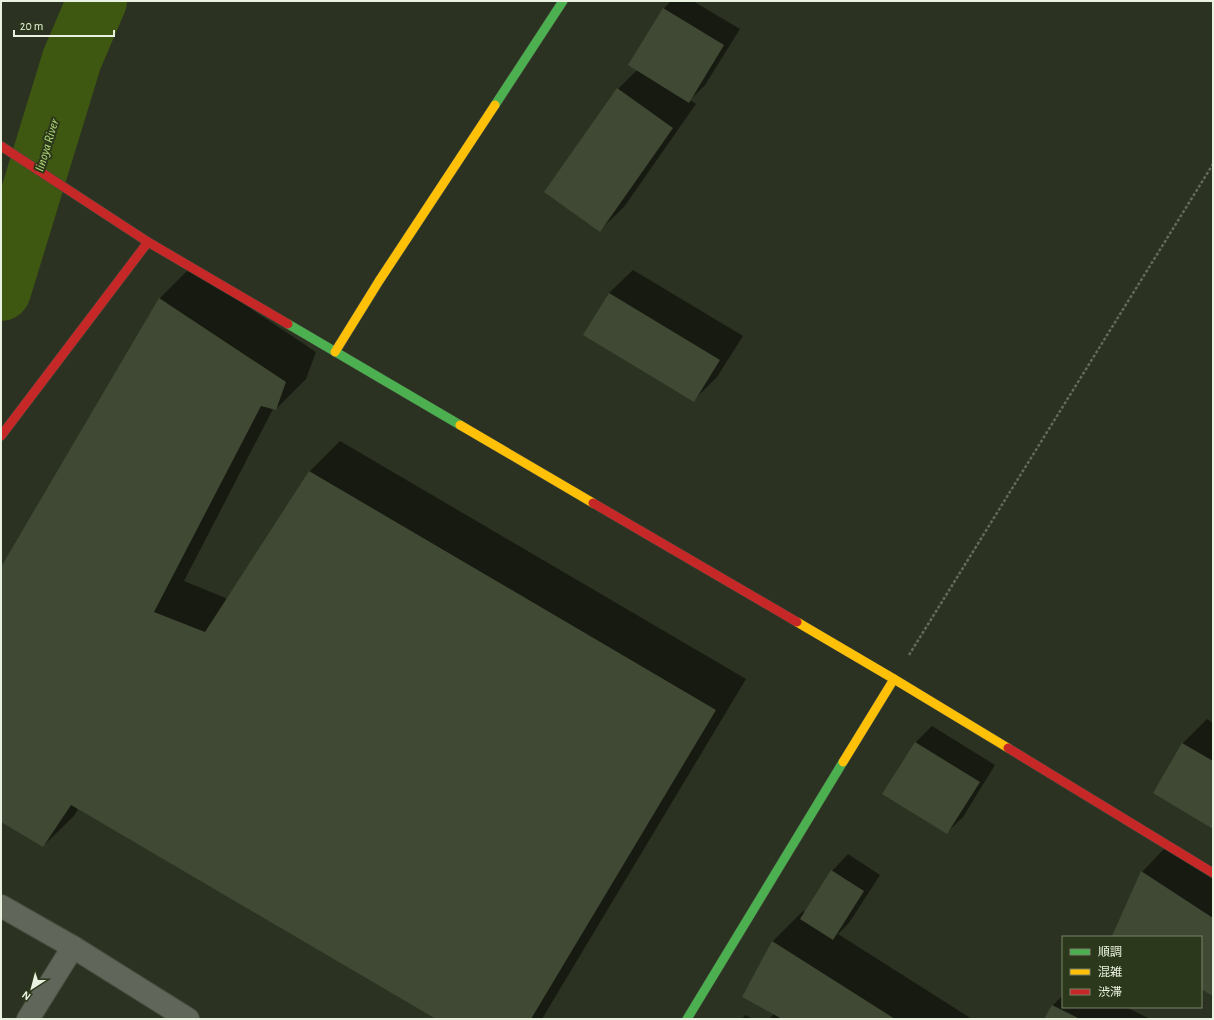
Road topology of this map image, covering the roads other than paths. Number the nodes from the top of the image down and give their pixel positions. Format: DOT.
graph roads {
  1 [pos="563,1"];
  2 [pos="1,146"];
  3 [pos="148,242"];
  4 [pos="336,352"];
  5 [pos="1,436"];
  6 [pos="894,679"];
  7 [pos="1213,873"];
  8 [pos="1,906"];
  9 [pos="73,947"];
  10 [pos="28,1019"];
  11 [pos="188,1019"];
  12 [pos="686,1019"];
  1 -- 4 [label="street"];
  2 -- 3 [label="street"];
  3 -- 4 [label="street"];
  3 -- 5 [label="street"];
  4 -- 6 [label="street"];
  6 -- 7 [label="street"];
  6 -- 12 [label="street"];
  8 -- 9 [label="street"];
  9 -- 10 [label="street"];
  9 -- 11 [label="street"];
}
